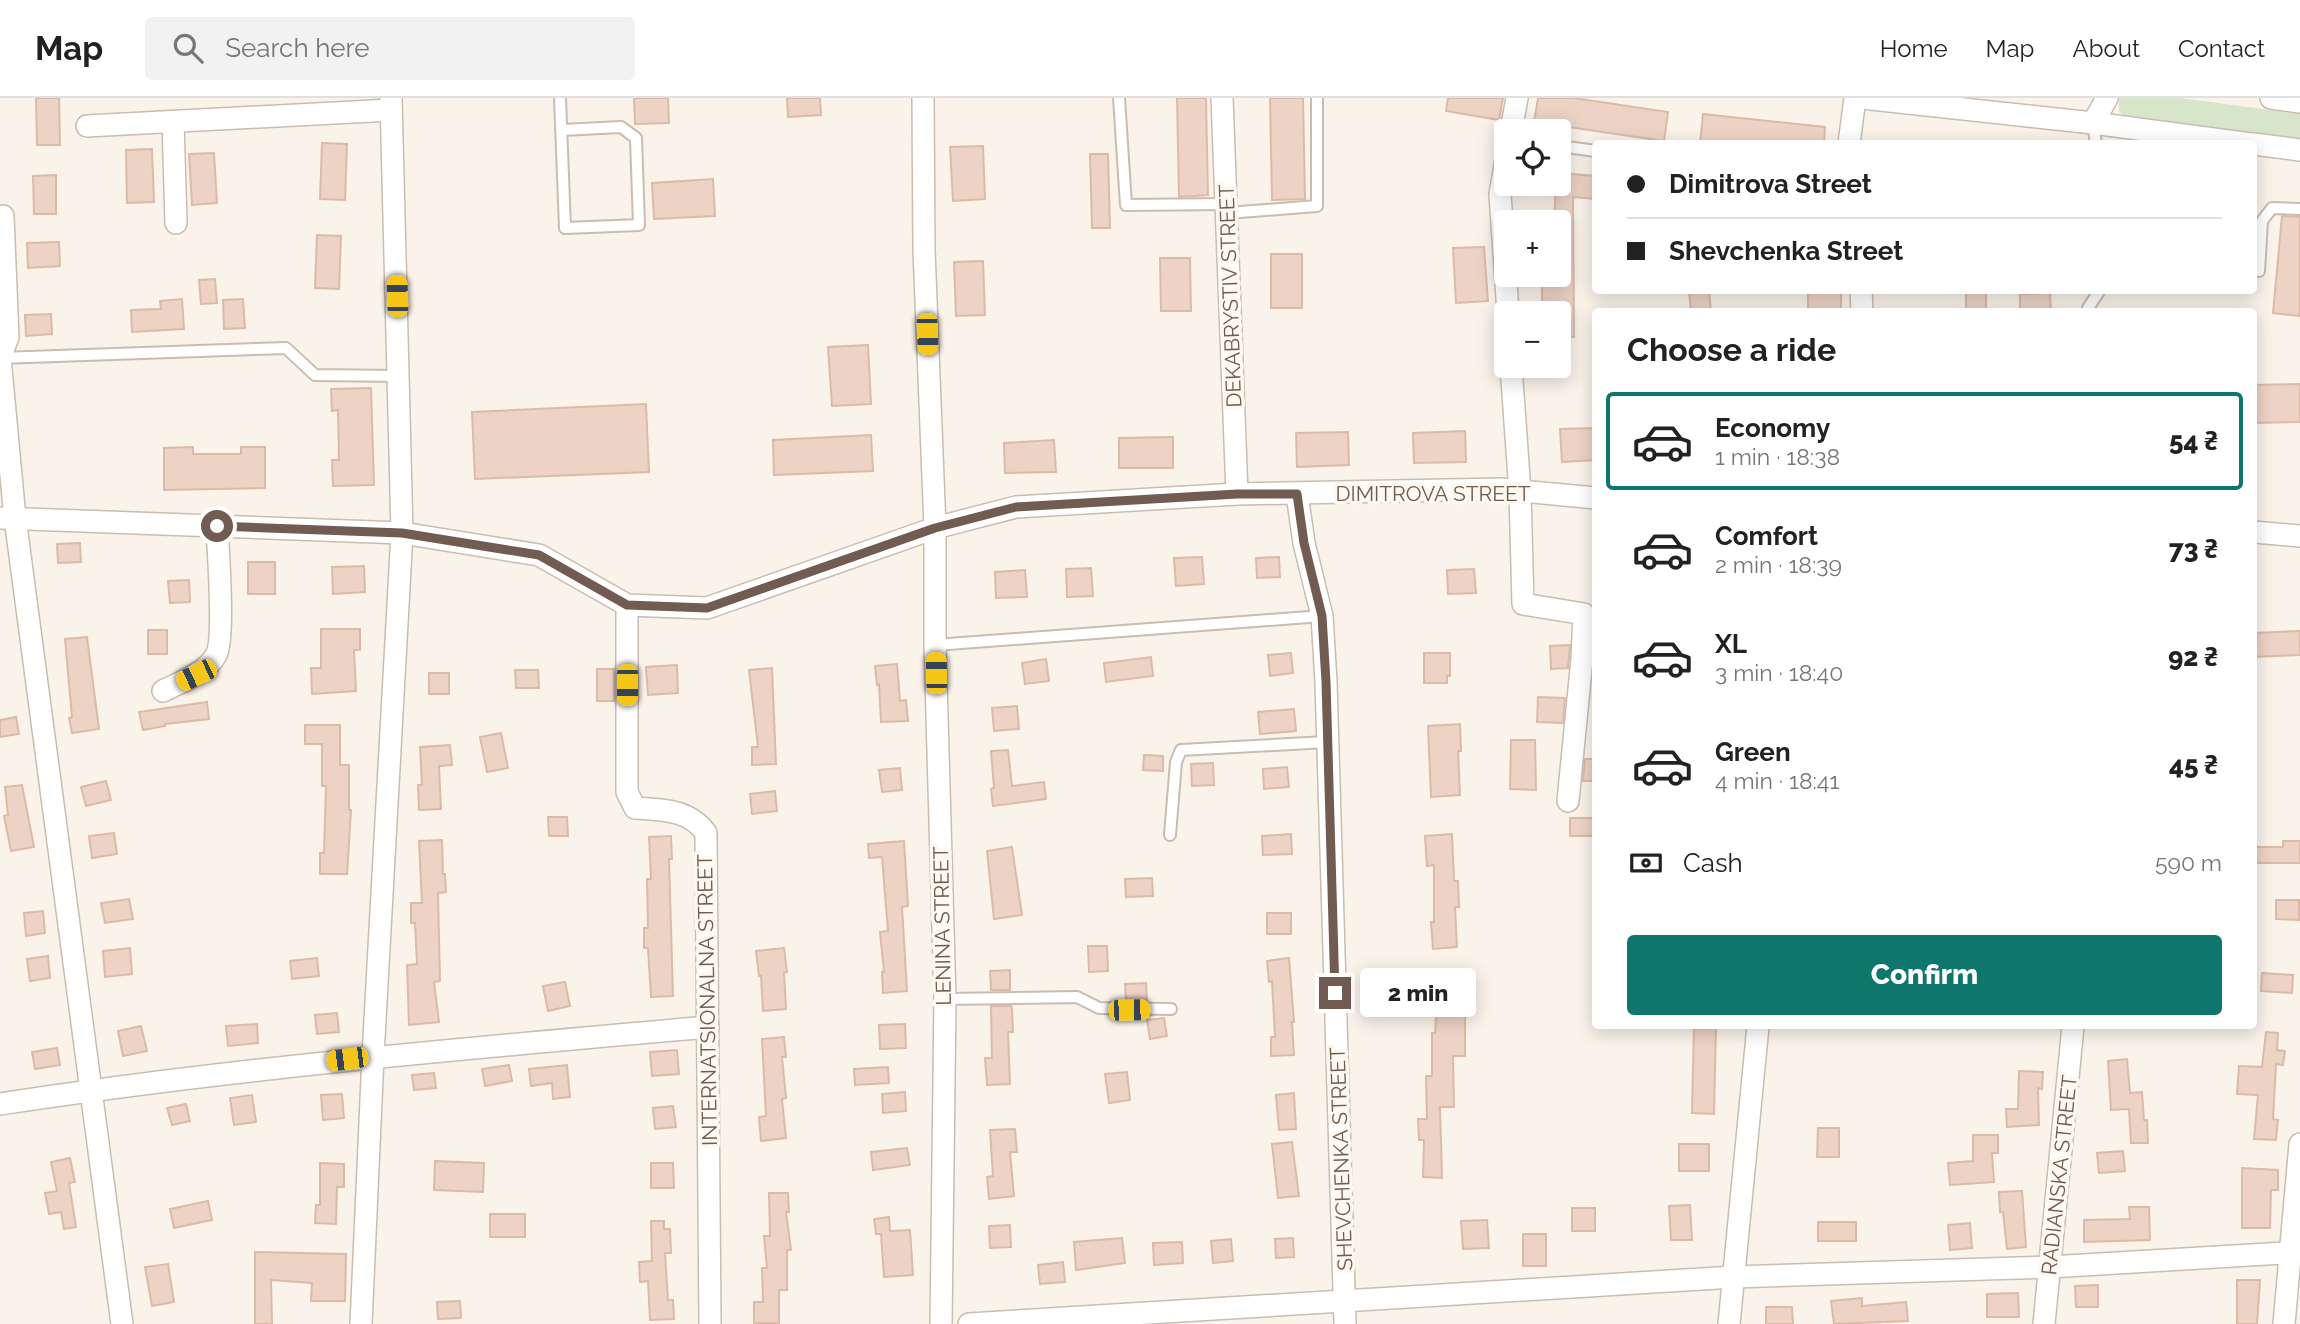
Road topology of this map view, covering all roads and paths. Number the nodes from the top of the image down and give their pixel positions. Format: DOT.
graph roads {
  1 [pos="561,98"];
  2 [pos="923,98"];
  3 [pos="1119,98"];
  4 [pos="1222,98"];
  5 [pos="1317,98"];
  6 [pos="1517,98"];
  7 [pos="1855,98"];
  8 [pos="1862,98"];
  9 [pos="2107,98"];
  10 [pos="2271,98"];
  11 [pos="2300,102"];
  12 [pos="391,104"];
  13 [pos="1513,119"];
  14 [pos="173,122"];
  15 [pos="88,126"];
  16 [pos="562,130"];
  17 [pos="2094,133"];
  18 [pos="1850,140"];
  19 [pos="2195,140"];
  20 [pos="2257,145"];
  21 [pos="1571,148"];
  22 [pos="1592,150"];
  23 [pos="2300,150"];
  24 [pos="1500,196"];
  25 [pos="1227,209"];
  26 [pos="2300,209"];
  27 [pos="3,216"];
  28 [pos="176,223"];
  29 [pos="2259,271"];
  30 [pos="1507,301"];
  31 [pos="0,358"];
  32 [pos="399,376"];
  33 [pos="1512,378"];
  34 [pos="1520,492"];
  35 [pos="1237,494"];
  36 [pos="1297,494"];
  37 [pos="1592,498"];
  38 [pos="8,518"];
  39 [pos="217,526"];
  40 [pos="935,528"];
  41 [pos="2257,532"];
  42 [pos="402,533"];
  43 [pos="2300,536"];
  44 [pos="627,605"];
  45 [pos="1322,616"];
  46 [pos="935,645"];
  47 [pos="163,691"];
  48 [pos="1327,742"];
  49 [pos="1568,802"];
  50 [pos="1170,835"];
  51 [pos="945,999"];
  52 [pos="1171,1009"];
  53 [pos="708,1027"];
  54 [pos="1758,1029"];
  55 [pos="2073,1029"];
  56 [pos="373,1056"];
  57 [pos="90,1090"];
  58 [pos="0,1104"];
  59 [pos="2300,1144"];
  60 [pos="2294,1252"];
  61 [pos="2050,1267"];
  62 [pos="1734,1277"];
  63 [pos="1345,1300"];
  64 [pos="122,1324"];
  65 [pos="361,1324"];
  66 [pos="710,1324"];
  67 [pos="941,1324"];
  68 [pos="969,1324"];
  69 [pos="1345,1324"];
  70 [pos="1729,1324"];
  71 [pos="2044,1324"];
  72 [pos="2284,1324"];
  1 -- 16 [label="lane"];
  2 -- 40 [label="street, LENINA STREET"];
  3 -- 25 [label="lane"];
  4 -- 25 [label="street, DEKABRYSTIV STREET"];
  5 -- 25 [label="lane"];
  6 -- 13 [label="street"];
  7 -- 18 [label="street"];
  8 -- 17 [label="street"];
  9 -- 17 [label="street"];
  10 -- 11 [label="street"];
  12 -- 14 [label="street"];
  12 -- 32 [label="street"];
  14 -- 15 [label="street"];
  14 -- 28 [label="street"];
  16 -- 16 [label="lane"];
  17 -- 19 [label="street"];
  20 -- 23 [label="street"];
  21 -- 22 [label="lane"];
  24 -- 30 [label="street"];
  25 -- 35 [label="street, DEKABRYSTIV STREET"];
  26 -- 29 [label="lane"];
  27 -- 31 [label="street"];
  31 -- 32 [label="lane"];
  31 -- 38 [label="street"];
  32 -- 42 [label="street"];
  33 -- 34 [label="street"];
  34 -- 36 [label="street, DIMITROVA STREET"];
  34 -- 37 [label="street, DIMITROVA STREET"];
  34 -- 49 [label="street"];
  35 -- 36 [label="street, DIMITROVA STREET"];
  35 -- 40 [label="street, DIMITROVA STREET"];
  36 -- 45 [label="street, SHEVCHENKA STREET"];
  38 -- 39 [label="street, DIMITROVA STREET"];
  38 -- 57 [label="street"];
  39 -- 42 [label="street, DIMITROVA STREET"];
  39 -- 47 [label="street"];
  40 -- 44 [label="street, DIMITROVA STREET"];
  40 -- 46 [label="street, LENINA STREET"];
  41 -- 43 [label="street"];
  42 -- 44 [label="street, DIMITROVA STREET"];
  42 -- 56 [label="street"];
  44 -- 53 [label="street, INTERNATSIONALNA STREET"];
  45 -- 46 [label="lane"];
  45 -- 48 [label="street, SHEVCHENKA STREET"];
  46 -- 51 [label="street, LENINA STREET"];
  48 -- 50 [label="lane"];
  48 -- 63 [label="street, SHEVCHENKA STREET"];
  51 -- 52 [label="lane"];
  51 -- 67 [label="street, LENINA STREET"];
  53 -- 56 [label="street"];
  53 -- 66 [label="street, INTERNATSIONALNA STREET"];
  54 -- 62 [label="street"];
  55 -- 61 [label="street, RADIANSKA STREET"];
  56 -- 57 [label="street"];
  56 -- 65 [label="street"];
  57 -- 58 [label="street"];
  57 -- 64 [label="street"];
  59 -- 60 [label="street"];
  60 -- 61 [label="street"];
  60 -- 72 [label="street"];
  61 -- 62 [label="street"];
  61 -- 71 [label="street, RADIANSKA STREET"];
  62 -- 63 [label="street"];
  62 -- 70 [label="street"];
  63 -- 68 [label="street"];
  63 -- 69 [label="street, SHEVCHENKA STREET"];
}
